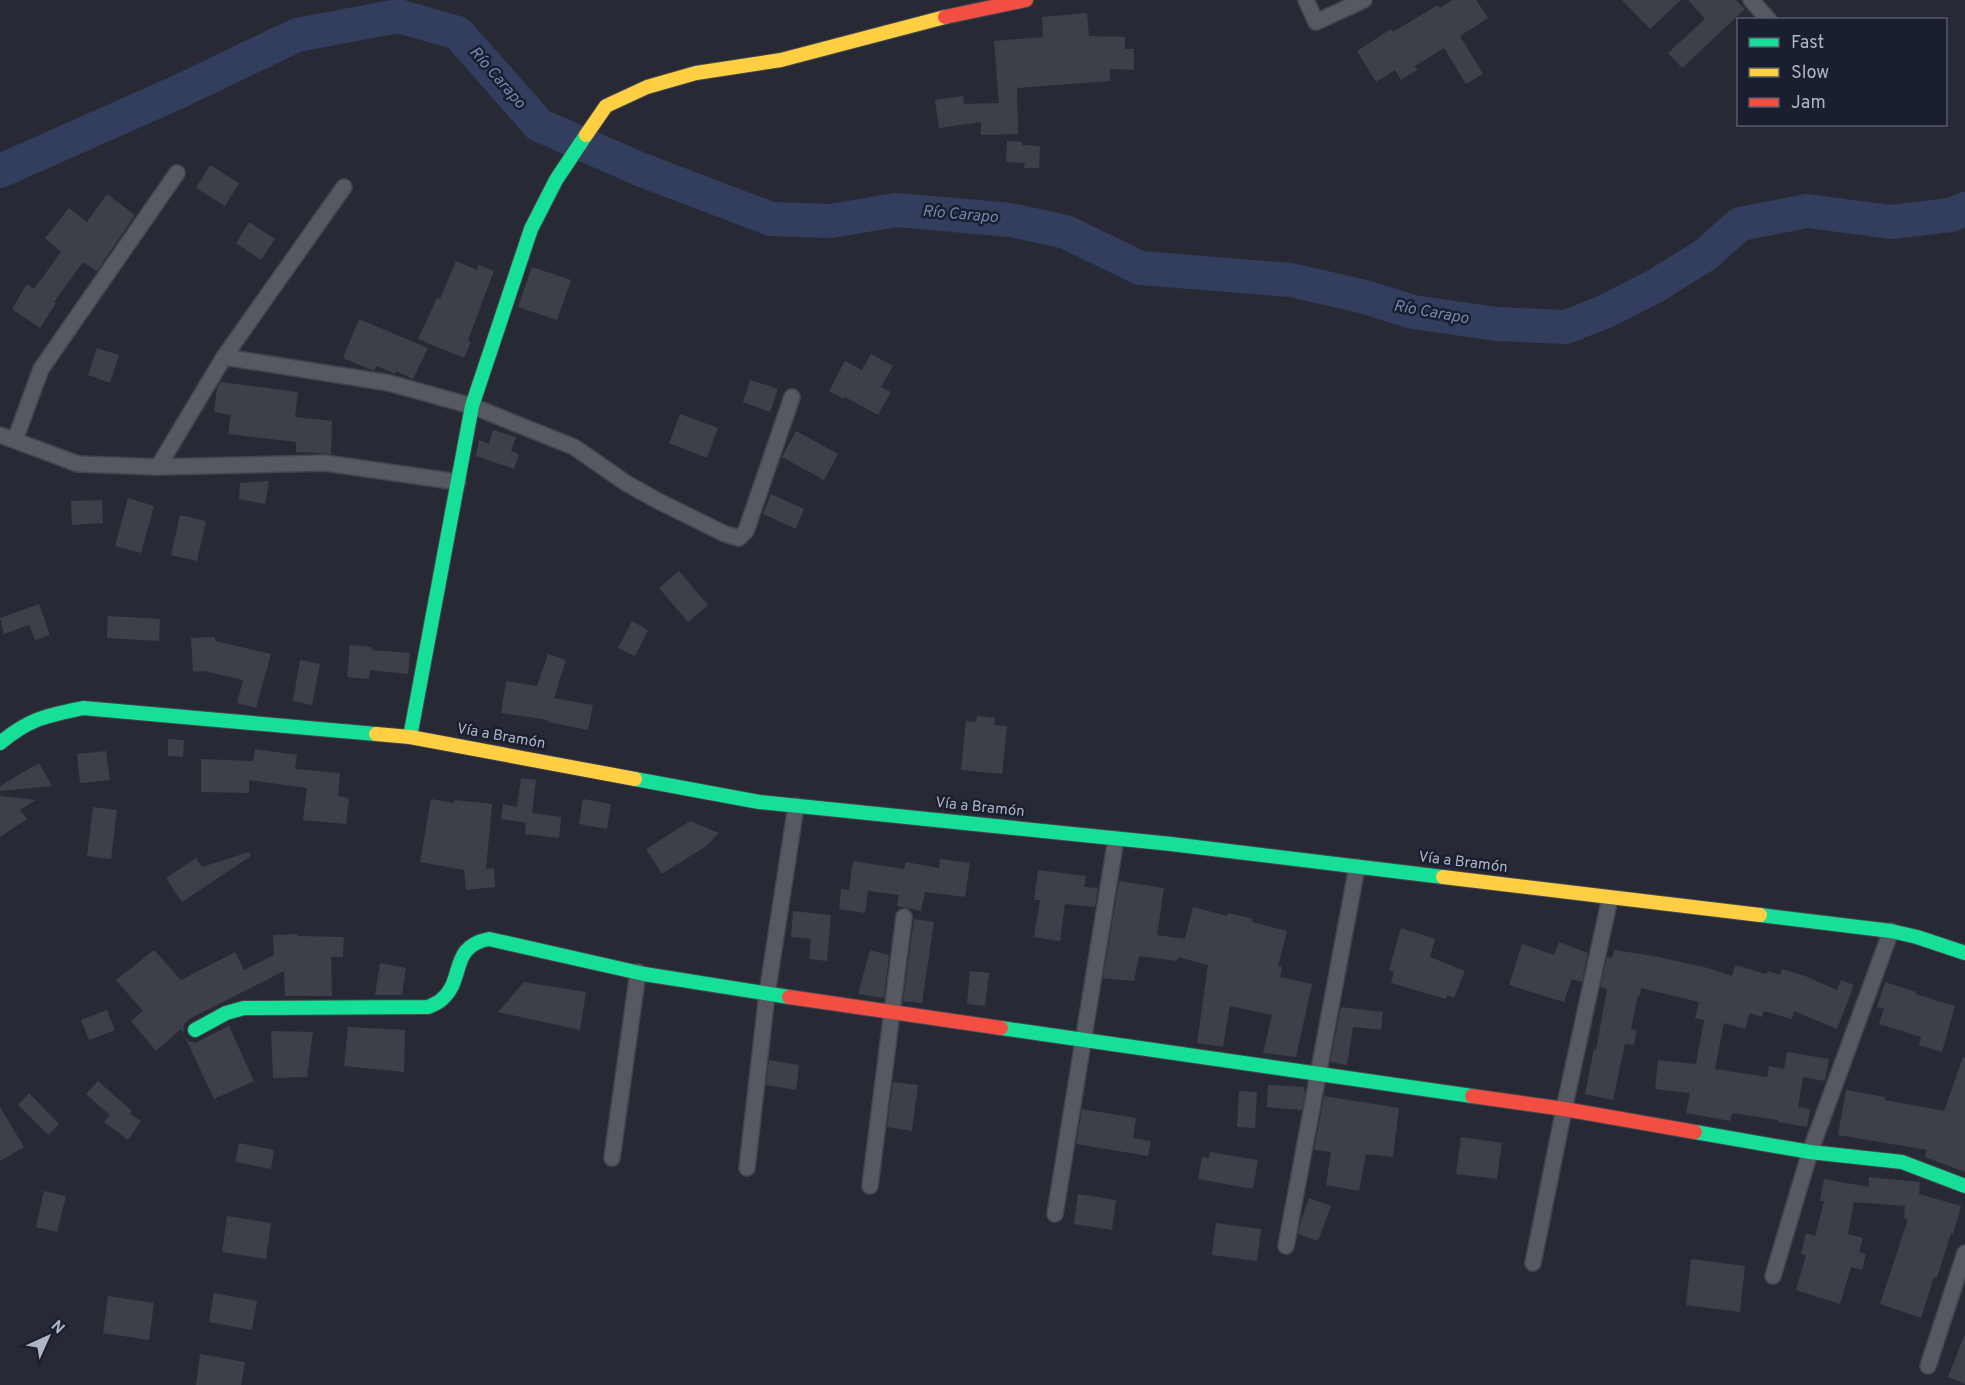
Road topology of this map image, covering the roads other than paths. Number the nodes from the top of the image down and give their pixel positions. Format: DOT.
graph roads {
  1 [pos="1026,0"];
  2 [pos="1306,0"];
  3 [pos="1364,0"];
  4 [pos="1751,0"];
  5 [pos="1766,18"];
  6 [pos="177,173"];
  7 [pos="344,187"];
  8 [pos="224,357"];
  9 [pos="792,397"];
  10 [pos="472,406"];
  11 [pos="0,435"];
  12 [pos="15,440"];
  13 [pos="158,467"];
  14 [pos="458,482"];
  15 [pos="410,737"];
  16 [pos="0,743"];
  17 [pos="796,806"];
  18 [pos="1116,839"];
  19 [pos="1357,867"];
  20 [pos="1610,898"];
  21 [pos="904,916"];
  22 [pos="1891,931"];
  23 [pos="1965,953"];
  24 [pos="638,972"];
  25 [pos="767,994"];
  26 [pos="893,1012"];
  27 [pos="195,1030"];
  28 [pos="1084,1040"];
  29 [pos="1319,1074"];
  30 [pos="1564,1109"];
  31 [pos="1810,1152"];
  32 [pos="612,1158"];
  33 [pos="747,1168"];
  34 [pos="870,1186"];
  35 [pos="1965,1186"];
  36 [pos="1055,1214"];
  37 [pos="1286,1246"];
  38 [pos="1965,1253"];
  39 [pos="1533,1263"];
  40 [pos="1773,1276"];
  41 [pos="1928,1366"];
  1 -- 10 [label="street"];
  2 -- 3 [label="street"];
  4 -- 5 [label="street"];
  6 -- 12 [label="street"];
  7 -- 8 [label="street"];
  8 -- 10 [label="street"];
  8 -- 13 [label="street"];
  9 -- 10 [label="street"];
  10 -- 14 [label="street"];
  11 -- 12 [label="street"];
  12 -- 13 [label="street"];
  13 -- 14 [label="street"];
  14 -- 15 [label="street"];
  15 -- 16 [label="street, Vía a Bramón"];
  15 -- 17 [label="street, Vía a Bramón"];
  17 -- 18 [label="street, Vía a Bramón"];
  17 -- 25 [label="street"];
  18 -- 19 [label="street, Vía a Bramón"];
  18 -- 28 [label="street"];
  19 -- 20 [label="street, Vía a Bramón"];
  19 -- 29 [label="street"];
  20 -- 22 [label="street, Vía a Bramón"];
  20 -- 30 [label="street"];
  21 -- 26 [label="street"];
  22 -- 23 [label="street, Vía a Bramón"];
  22 -- 31 [label="street"];
  24 -- 25 [label="street"];
  24 -- 27 [label="street"];
  24 -- 32 [label="street"];
  25 -- 26 [label="street"];
  25 -- 33 [label="street"];
  26 -- 28 [label="street"];
  26 -- 34 [label="street"];
  28 -- 29 [label="street"];
  28 -- 36 [label="street"];
  29 -- 30 [label="street"];
  29 -- 37 [label="street"];
  30 -- 31 [label="street"];
  30 -- 39 [label="street"];
  31 -- 35 [label="street"];
  31 -- 40 [label="street"];
  38 -- 41 [label="street"];
}
